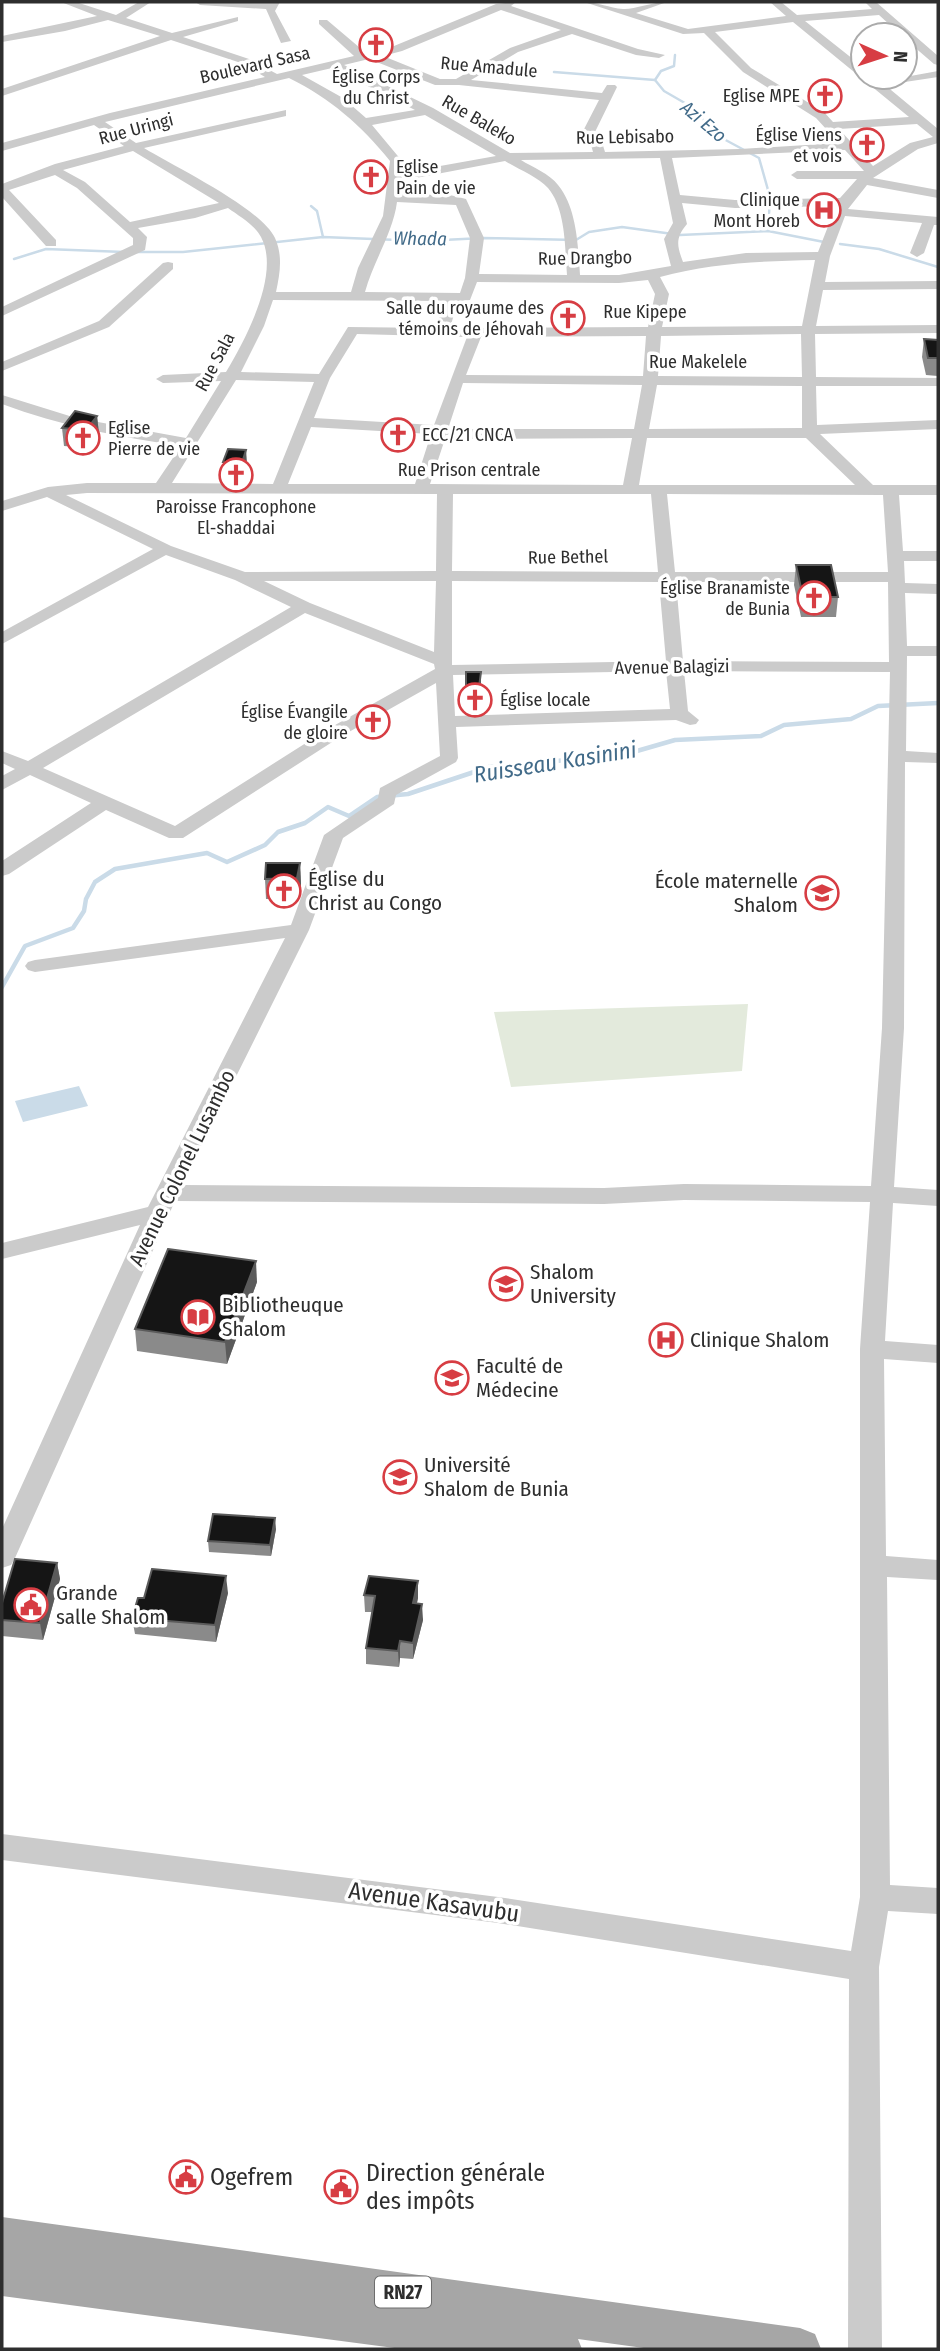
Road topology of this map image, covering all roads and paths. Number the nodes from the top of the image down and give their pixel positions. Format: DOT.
graph roads {
  1 [pos="66,2"];
  2 [pos="146,2"];
  3 [pos="200,2"];
  4 [pos="589,2"];
  5 [pos="662,2"];
  6 [pos="775,2"];
  7 [pos="870,2"];
  8 [pos="274,4"];
  9 [pos="502,4"];
  10 [pos="881,12"];
  11 [pos="628,15"];
  12 [pos="113,18"];
  13 [pos="795,18"];
  14 [pos="234,19"];
  15 [pos="323,22"];
  16 [pos="707,30"];
  17 [pos="2,31"];
  18 [pos="576,31"];
  19 [pos="687,32"];
  20 [pos="23,34"];
  21 [pos="167,37"];
  22 [pos="2,39"];
  23 [pos="285,41"];
  24 [pos="932,52"];
  25 [pos="659,55"];
  26 [pos="368,56"];
  27 [pos="849,62"];
  28 [pos="938,62"];
  29 [pos="335,65"];
  30 [pos="938,74"];
  31 [pos="292,75"];
  32 [pos="919,76"];
  33 [pos="275,78"];
  34 [pos="459,82"];
  35 [pos="884,91"];
  36 [pos="2,93"];
  37 [pos="429,111"];
  38 [pos="282,113"];
  39 [pos="919,120"];
  40 [pos="96,121"];
  41 [pos="366,122"];
  42 [pos="831,127"];
  43 [pos="938,137"];
  44 [pos="849,146"];
  45 [pos="2,147"];
  46 [pos="134,147"];
  47 [pos="665,153"];
  48 [pos="600,154"];
  49 [pos="509,157"];
  50 [pos="55,170"];
  51 [pos="797,175"];
  52 [pos="868,176"];
  53 [pos="394,177"];
  54 [pos="2,189"];
  55 [pos="938,194"];
  56 [pos="391,198"];
  57 [pos="675,199"];
  58 [pos="229,204"];
  59 [pos="843,207"];
  60 [pos="934,221"];
  61 [pos="128,226"];
  62 [pos="51,243"];
  63 [pos="827,247"];
  64 [pos="917,253"];
  65 [pos="168,266"];
  66 [pos="678,267"];
  67 [pos="652,275"];
  68 [pos="472,278"];
  69 [pos="574,279"];
  70 [pos="938,285"];
  71 [pos="815,286"];
  72 [pos="269,296"];
  73 [pos="357,296"];
  74 [pos="452,298"];
  75 [pos="2,312"];
  76 [pos="938,329"];
  77 [pos="654,330"];
  78 [pos="442,331"];
  79 [pos="808,331"];
  80 [pos="476,333"];
  81 [pos="2,367"];
  82 [pos="233,376"];
  83 [pos="323,378"];
  84 [pos="163,379"];
  85 [pos="457,379"];
  86 [pos="650,381"];
  87 [pos="808,382"];
  88 [pos="938,382"];
  89 [pos="2,399"];
  90 [pos="305,422"];
  91 [pos="938,424"];
  92 [pos="440,432"];
  93 [pos="809,432"];
  94 [pos="640,435"];
  95 [pos="190,443"];
  96 [pos="162,488"];
  97 [pos="421,489"];
  98 [pos="444,489"];
  99 [pos="868,489"];
  100 [pos="891,489"];
  101 [pos="938,489"];
  102 [pos="278,490"];
  103 [pos="630,490"];
  104 [pos="659,490"];
  105 [pos="48,492"];
  106 [pos="2,506"];
  107 [pos="165,549"];
  108 [pos="896,556"];
  109 [pos="938,556"];
  110 [pos="241,576"];
  111 [pos="665,576"];
  112 [pos="442,578"];
  113 [pos="897,583"];
  114 [pos="938,589"];
  115 [pos="304,607"];
  116 [pos="2,639"];
  117 [pos="938,651"];
  118 [pos="898,659"];
  119 [pos="444,666"];
  120 [pos="676,666"];
  121 [pos="447,722"];
  122 [pos="2,755"];
  123 [pos="896,756"];
  124 [pos="938,758"];
  125 [pos="28,768"];
  126 [pos="2,784"];
  127 [pos="104,803"];
  128 [pos="2,870"];
  129 [pos="299,930"];
  130 [pos="35,966"];
  131 [pos="881,1194"];
  132 [pos="938,1198"];
  133 [pos="163,1203"];
  134 [pos="2,1251"];
  135 [pos="872,1349"];
  136 [pos="938,1354"];
  137 [pos="2,1558"];
  138 [pos="874,1566"];
  139 [pos="938,1570"];
  140 [pos="2,1847"];
  141 [pos="875,1897"];
  142 [pos="938,1901"];
  143 [pos="864,1967"];
  144 [pos="2,2237"];
  145 [pos="2,2276"];
  146 [pos="561,2349"];
  147 [pos="800,2349"];
  148 [pos="865,2349"];
  1 -- 12 [label="street"];
  2 -- 12 [label="street"];
  3 -- 8 [label="street"];
  4 -- 11 [label="street"];
  5 -- 11 [label="street"];
  6 -- 13 [label="street"];
  7 -- 10 [label="street"];
  8 -- 23 [label="street"];
  9 -- 18 [label="street"];
  9 -- 26 [label="street, Boulevard Sasa"];
  10 -- 13 [label="street"];
  10 -- 24 [label="street"];
  11 -- 18 [label="street"];
  11 -- 19 [label="street"];
  12 -- 20 [label="street"];
  12 -- 21 [label="street"];
  13 -- 16 [label="street"];
  13 -- 27 [label="street"];
  14 -- 21 [label="street"];
  15 -- 26 [label="street, Rue Amadule"];
  16 -- 19 [label="street"];
  16 -- 42 [label="street"];
  17 -- 20 [label="street"];
  18 -- 25 [label="street"];
  18 -- 34 [label="street"];
  20 -- 22 [label="street"];
  21 -- 33 [label="street"];
  21 -- 36 [label="street"];
  24 -- 28 [label="street"];
  26 -- 29 [label="street, Boulevard Sasa"];
  26 -- 34 [label="street, Rue Amadule"];
  29 -- 31 [label="street, Boulevard Sasa"];
  29 -- 37 [label="street, Rue Baleko"];
  30 -- 32 [label="street"];
  31 -- 33 [label="street, Boulevard Sasa"];
  31 -- 41 [label="street"];
  33 -- 40 [label="street, Boulevard Sasa"];
  34 -- 48 [label="street, Rue Amadule"];
  35 -- 39 [label="street"];
  37 -- 41 [label="street"];
  37 -- 49 [label="street, Rue Baleko"];
  38 -- 46 [label="street, Rue Uringi"];
  39 -- 42 [label="street"];
  39 -- 43 [label="street"];
  40 -- 45 [label="street, Boulevard Sasa"];
  40 -- 46 [label="street"];
  41 -- 53 [label="street"];
  42 -- 44 [label="street"];
  43 -- 52 [label="street"];
  44 -- 47 [label="street, Rue Lebisabo"];
  44 -- 52 [label="street"];
  46 -- 50 [label="street, Rue Uringi"];
  46 -- 58 [label="street"];
  47 -- 48 [label="street, Rue Lebisabo"];
  47 -- 57 [label="street"];
  48 -- 49 [label="street, Rue Lebisabo"];
  49 -- 53 [label="street, Rue Lebisabo"];
  49 -- 69 [label="street, Rue Baleko"];
  50 -- 54 [label="street, Rue Uringi"];
  50 -- 61 [label="street"];
  51 -- 52 [label="street"];
  52 -- 55 [label="street"];
  52 -- 59 [label="street"];
  53 -- 56 [label="street"];
  54 -- 62 [label="street"];
  56 -- 68 [label="street"];
  56 -- 73 [label="street"];
  57 -- 59 [label="street"];
  57 -- 66 [label="street"];
  58 -- 61 [label="street"];
  58 -- 72 [label="street, Rue Sala"];
  59 -- 60 [label="street"];
  59 -- 63 [label="street"];
  60 -- 64 [label="street"];
  61 -- 75 [label="street"];
  63 -- 66 [label="street, Rue Drangbo"];
  63 -- 71 [label="street"];
  65 -- 81 [label="street"];
  66 -- 67 [label="street, Rue Drangbo"];
  67 -- 69 [label="street, Rue Drangbo"];
  67 -- 77 [label="street"];
  68 -- 69 [label="street, Rue Drangbo"];
  68 -- 74 [label="street"];
  70 -- 71 [label="street"];
  71 -- 79 [label="street"];
  72 -- 73 [label="street"];
  72 -- 82 [label="street, Rue Sala"];
  73 -- 74 [label="street"];
  74 -- 78 [label="street"];
  76 -- 79 [label="street, Rue Kipepe"];
  77 -- 79 [label="street, Rue Kipepe"];
  77 -- 80 [label="street, Rue Kipepe"];
  77 -- 86 [label="street"];
  78 -- 80 [label="street, Rue Kipepe"];
  78 -- 83 [label="street, Rue Kipepe"];
  79 -- 87 [label="street"];
  80 -- 85 [label="street"];
  82 -- 83 [label="street"];
  82 -- 84 [label="street"];
  82 -- 95 [label="street, Rue Sala"];
  83 -- 90 [label="street"];
  85 -- 86 [label="street, Rue Makelele"];
  85 -- 92 [label="street"];
  86 -- 87 [label="street, Rue Makelele"];
  86 -- 94 [label="street"];
  87 -- 88 [label="street, Rue Makelele"];
  87 -- 93 [label="street"];
  89 -- 95 [label="street"];
  90 -- 92 [label="street"];
  90 -- 102 [label="street"];
  91 -- 93 [label="street"];
  92 -- 94 [label="street"];
  92 -- 97 [label="street"];
  93 -- 94 [label="street"];
  93 -- 99 [label="street"];
  94 -- 103 [label="street"];
  95 -- 96 [label="street, Rue Sala"];
  96 -- 102 [label="street, Rue Prison centrale"];
  96 -- 105 [label="street, Rue Prison centrale"];
  97 -- 98 [label="street, Rue Prison centrale"];
  97 -- 102 [label="street, Rue Prison centrale"];
  98 -- 103 [label="street, Rue Prison centrale"];
  98 -- 112 [label="street"];
  99 -- 100 [label="street, Rue Prison centrale"];
  99 -- 104 [label="street, Rue Prison centrale"];
  100 -- 101 [label="street, Rue Prison centrale"];
  100 -- 108 [label="street"];
  103 -- 104 [label="street, Rue Prison centrale"];
  104 -- 111 [label="street"];
  105 -- 106 [label="street, Rue Prison centrale"];
  105 -- 107 [label="street"];
  107 -- 110 [label="street"];
  107 -- 116 [label="street"];
  108 -- 109 [label="street"];
  108 -- 113 [label="street"];
  110 -- 112 [label="street, Rue Bethel"];
  110 -- 115 [label="street"];
  111 -- 112 [label="street, Rue Bethel"];
  111 -- 113 [label="street, Rue Bethel"];
  111 -- 120 [label="street"];
  112 -- 119 [label="street"];
  113 -- 114 [label="street, Rue Bethel"];
  113 -- 118 [label="street"];
  115 -- 119 [label="street"];
  115 -- 125 [label="street"];
  117 -- 118 [label="street"];
  118 -- 120 [label="street, Avenue Balagizi"];
  118 -- 123 [label="street"];
  119 -- 120 [label="street, Avenue Balagizi"];
  119 -- 121 [label="street"];
  119 -- 127 [label="street"];
  120 -- 121 [label="street"];
  121 -- 129 [label="street, Avenue Colonel Lusambo"];
  122 -- 125 [label="street"];
  123 -- 124 [label="street"];
  123 -- 131 [label="street"];
  125 -- 126 [label="street"];
  125 -- 127 [label="street"];
  127 -- 128 [label="street"];
  129 -- 130 [label="street"];
  129 -- 133 [label="street, Avenue Colonel Lusambo"];
  131 -- 132 [label="street"];
  131 -- 133 [label="street"];
  131 -- 135 [label="street"];
  133 -- 134 [label="street"];
  133 -- 137 [label="street, Avenue Colonel Lusambo"];
  135 -- 136 [label="street"];
  135 -- 138 [label="street"];
  138 -- 139 [label="street"];
  138 -- 141 [label="street"];
  140 -- 143 [label="street, Avenue Kasavubu"];
  141 -- 142 [label="street"];
  141 -- 143 [label="street"];
  143 -- 148 [label="street"];
  144 -- 147 [label="main road, RN27"];
  145 -- 146 [label="main road, RN27"];
}
